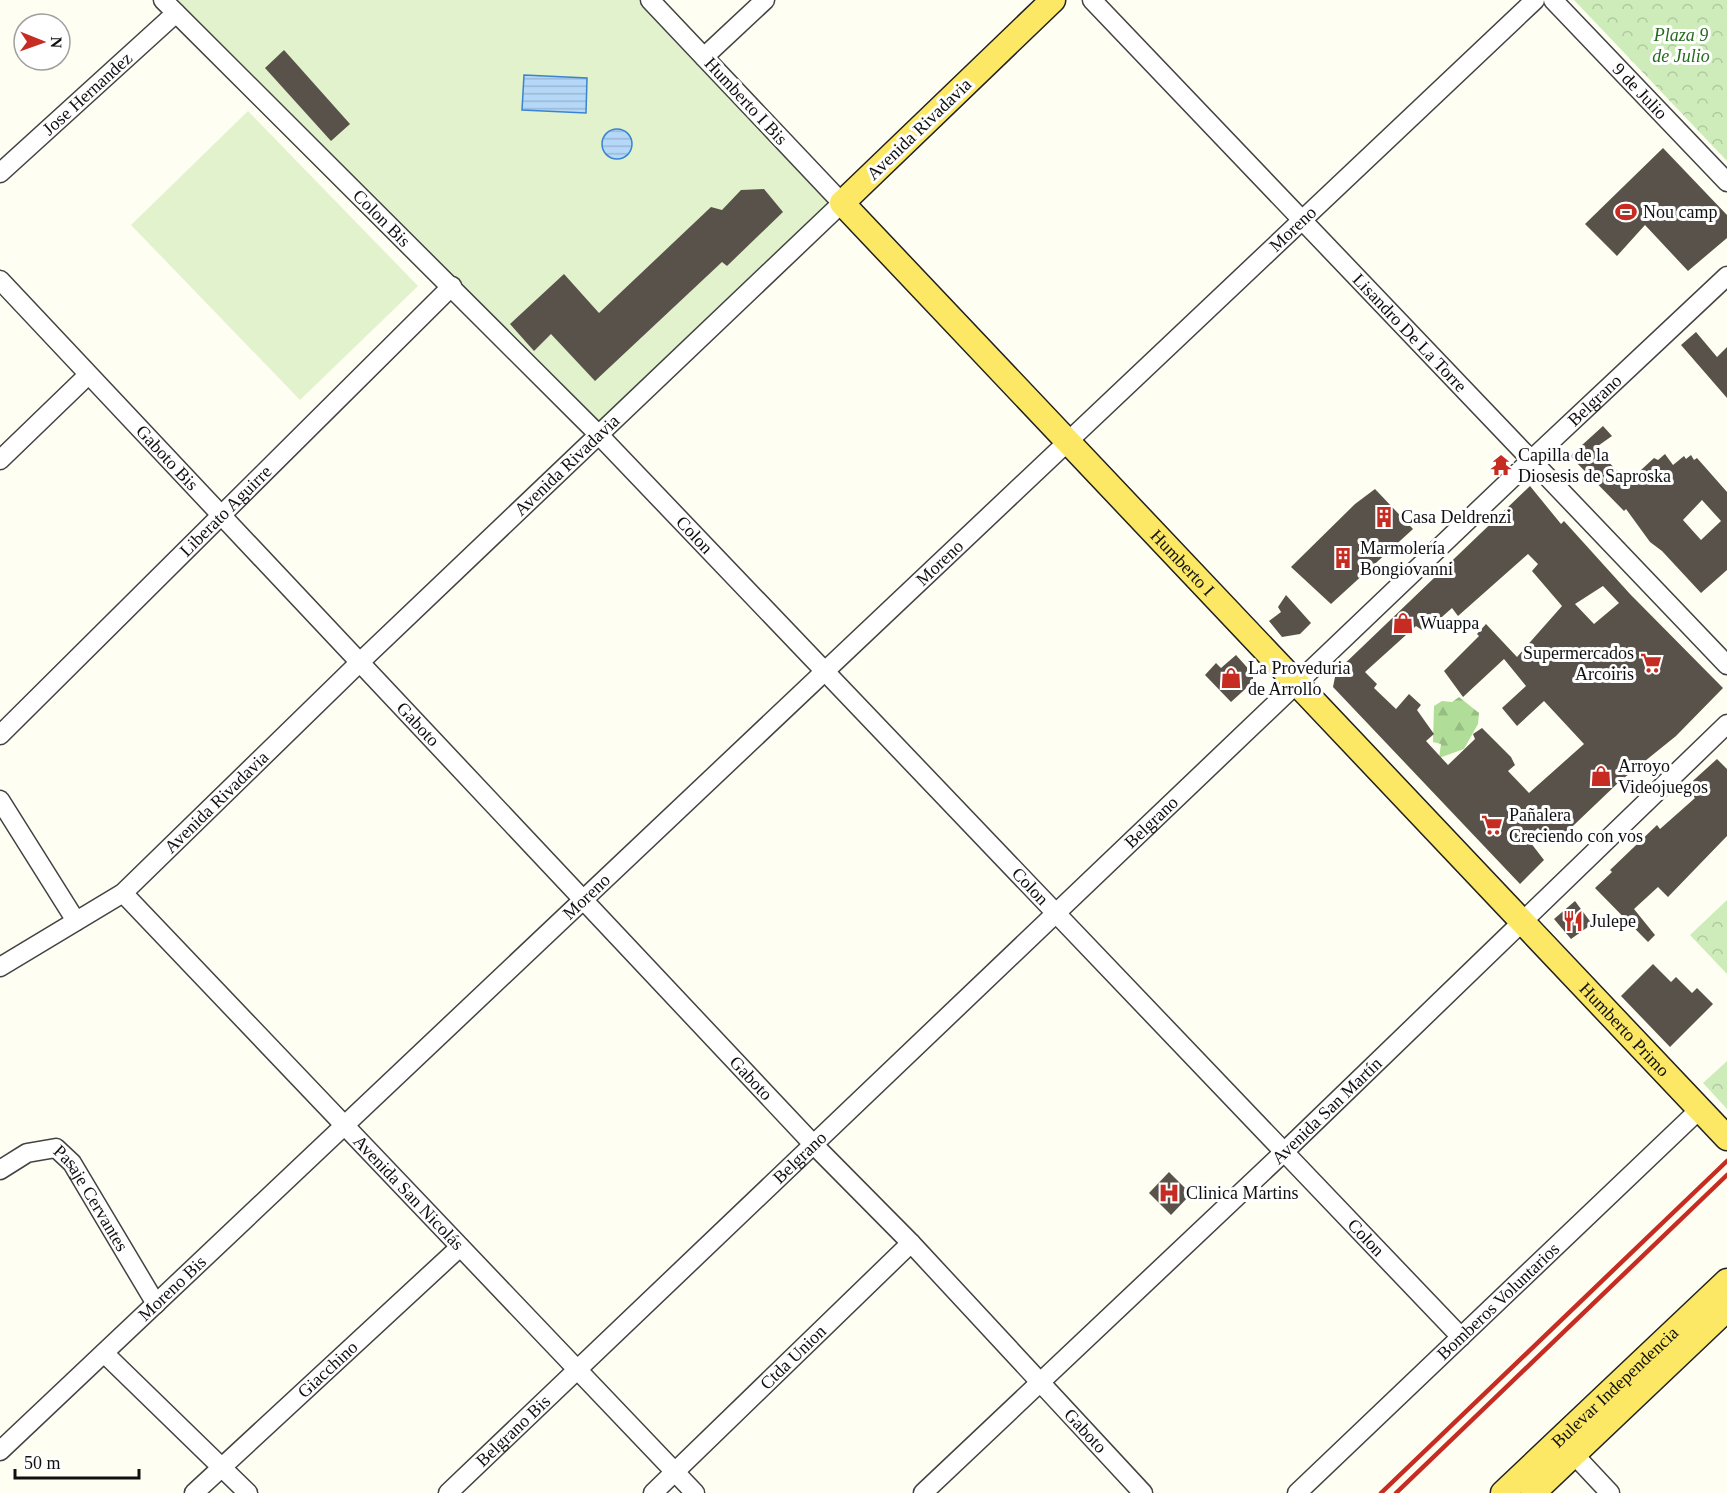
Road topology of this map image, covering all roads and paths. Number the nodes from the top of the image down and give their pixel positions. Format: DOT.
graph roads {
  1 [pos="650,0"];
  2 [pos="765,0"];
  3 [pos="1053,0"];
  4 [pos="1092,0"];
  5 [pos="1535,0"];
  6 [pos="1553,0"];
  7 [pos="170,6"];
  8 [pos="704,57"];
  9 [pos="0,173"];
  10 [pos="1727,182"];
  11 [pos="842,203"];
  12 [pos="1302,220"];
  13 [pos="1727,276"];
  14 [pos="0,280"];
  15 [pos="452,286"];
  16 [pos="87,376"];
  17 [pos="599,435"];
  18 [pos="1068,442"];
  19 [pos="0,460"];
  20 [pos="1530,460"];
  21 [pos="219,515"];
  22 [pos="359,663"];
  23 [pos="1727,665"];
  24 [pos="827,671"];
  25 [pos="1297,683"];
  26 [pos="1727,724"];
  27 [pos="0,735"];
  28 [pos="0,800"];
  29 [pos="123,893"];
  30 [pos="582,900"];
  31 [pos="1056,912"];
  32 [pos="1522,920"];
  33 [pos="76,921"];
  34 [pos="0,967"];
  35 [pos="1700,1109"];
  36 [pos="346,1127"];
  37 [pos="1727,1138"];
  38 [pos="813,1144"];
  39 [pos="1284,1152"];
  40 [pos="0,1170"];
  41 [pos="911,1243"];
  42 [pos="460,1247"];
  43 [pos="1727,1281"];
  44 [pos="156,1304"];
  45 [pos="1727,1309"];
  46 [pos="1461,1337"];
  47 [pos="104,1353"];
  48 [pos="576,1368"];
  49 [pos="1040,1384"];
  50 [pos="1567,1447"];
  51 [pos="0,1451"];
  52 [pos="222,1467"];
  53 [pos="675,1472"];
  54 [pos="194,1493"];
  55 [pos="248,1493"];
  56 [pos="448,1493"];
  57 [pos="653,1493"];
  58 [pos="695,1493"];
  59 [pos="922,1493"];
  60 [pos="1143,1493"];
  61 [pos="1297,1493"];
  62 [pos="1503,1493"];
  63 [pos="1533,1493"];
  64 [pos="1610,1493"];
  1 -- 8 [label="street, Humberto I Bis"];
  2 -- 8 [label="street"];
  3 -- 11 [label="main road, Avenida Rivadavia"];
  4 -- 12 [label="street, Lisandro De La Torre"];
  5 -- 12 [label="street, Moreno"];
  6 -- 10 [label="street, 9 de Julio"];
  7 -- 9 [label="street, Jose Hernandez"];
  7 -- 15 [label="street, Colon Bis"];
  8 -- 11 [label="street, Humberto I Bis"];
  11 -- 17 [label="street, Avenida Rivadavia"];
  11 -- 18 [label="main road, Humberto I"];
  12 -- 18 [label="street, Moreno"];
  12 -- 20 [label="street, Lisandro De La Torre"];
  13 -- 20 [label="street, Belgrano"];
  14 -- 16 [label="street, Gaboto Bis"];
  15 -- 17 [label="street, Colon Bis"];
  15 -- 21 [label="street, Liberato Aguirre"];
  16 -- 19 [label="street"];
  16 -- 21 [label="street, Gaboto Bis"];
  17 -- 22 [label="street, Avenida Rivadavia"];
  17 -- 24 [label="street, Colon"];
  18 -- 24 [label="street, Moreno"];
  18 -- 25 [label="main road, Humberto I"];
  20 -- 23 [label="street, Lisandro De La Torre"];
  20 -- 25 [label="street, Belgrano"];
  21 -- 22 [label="street, Gaboto Bis"];
  21 -- 27 [label="street, Liberato Aguirre"];
  22 -- 29 [label="street, Avenida Rivadavia"];
  22 -- 30 [label="street, Gaboto"];
  24 -- 30 [label="street, Moreno"];
  24 -- 31 [label="street, Colon"];
  25 -- 31 [label="street, Belgrano"];
  25 -- 32 [label="main road, Humberto I"];
  26 -- 32 [label="street, Avenida San Martín"];
  28 -- 33 [label="street"];
  29 -- 33 [label="street, Avenida Rivadavia"];
  29 -- 36 [label="street, Avenida San Nicolás"];
  30 -- 36 [label="street, Moreno"];
  30 -- 38 [label="street, Gaboto"];
  31 -- 38 [label="street, Belgrano"];
  31 -- 39 [label="street, Colon"];
  32 -- 35 [label="main road, Humberto Primo"];
  32 -- 39 [label="street, Avenida San Martín"];
  33 -- 34 [label="street, Avenida Rivadavia"];
  35 -- 37 [label="main road, Humberto Primo"];
  35 -- 46 [label="street, Bomberos Voluntarios"];
  36 -- 42 [label="street, Avenida San Nicolás"];
  36 -- 44 [label="street, Moreno Bis"];
  38 -- 41 [label="street, Gaboto"];
  38 -- 48 [label="street, Belgrano"];
  39 -- 46 [label="street, Colon"];
  39 -- 49 [label="street, Avenida San Martín"];
  40 -- 44 [label="street, Pasaje Cervantes"];
  41 -- 49 [label="street, Gaboto"];
  41 -- 53 [label="street, Ctda Union"];
  42 -- 48 [label="street, Avenida San Nicolás"];
  42 -- 52 [label="street, Giacchino"];
  43 -- 50 [label="main road, Bulevar Independencia"];
  44 -- 47 [label="street, Moreno Bis"];
  45 -- 50 [label="main road, Bulevar Independencia"];
  46 -- 61 [label="street, Bomberos Voluntarios"];
  47 -- 51 [label="street, Moreno Bis"];
  47 -- 52 [label="street"];
  48 -- 53 [label="street, Avenida San Nicolás"];
  48 -- 56 [label="street, Belgrano Bis"];
  49 -- 59 [label="street, Avenida San Martín"];
  49 -- 60 [label="street, Gaboto"];
  50 -- 62 [label="main road, Bulevar Independencia"];
  50 -- 63 [label="main road, Bulevar Independencia"];
  50 -- 64 [label="street"];
  52 -- 54 [label="street, Giacchino"];
  52 -- 55 [label="street"];
  53 -- 57 [label="street, Ctda Union"];
  53 -- 58 [label="street, Avenida San Nicolás"];
}
